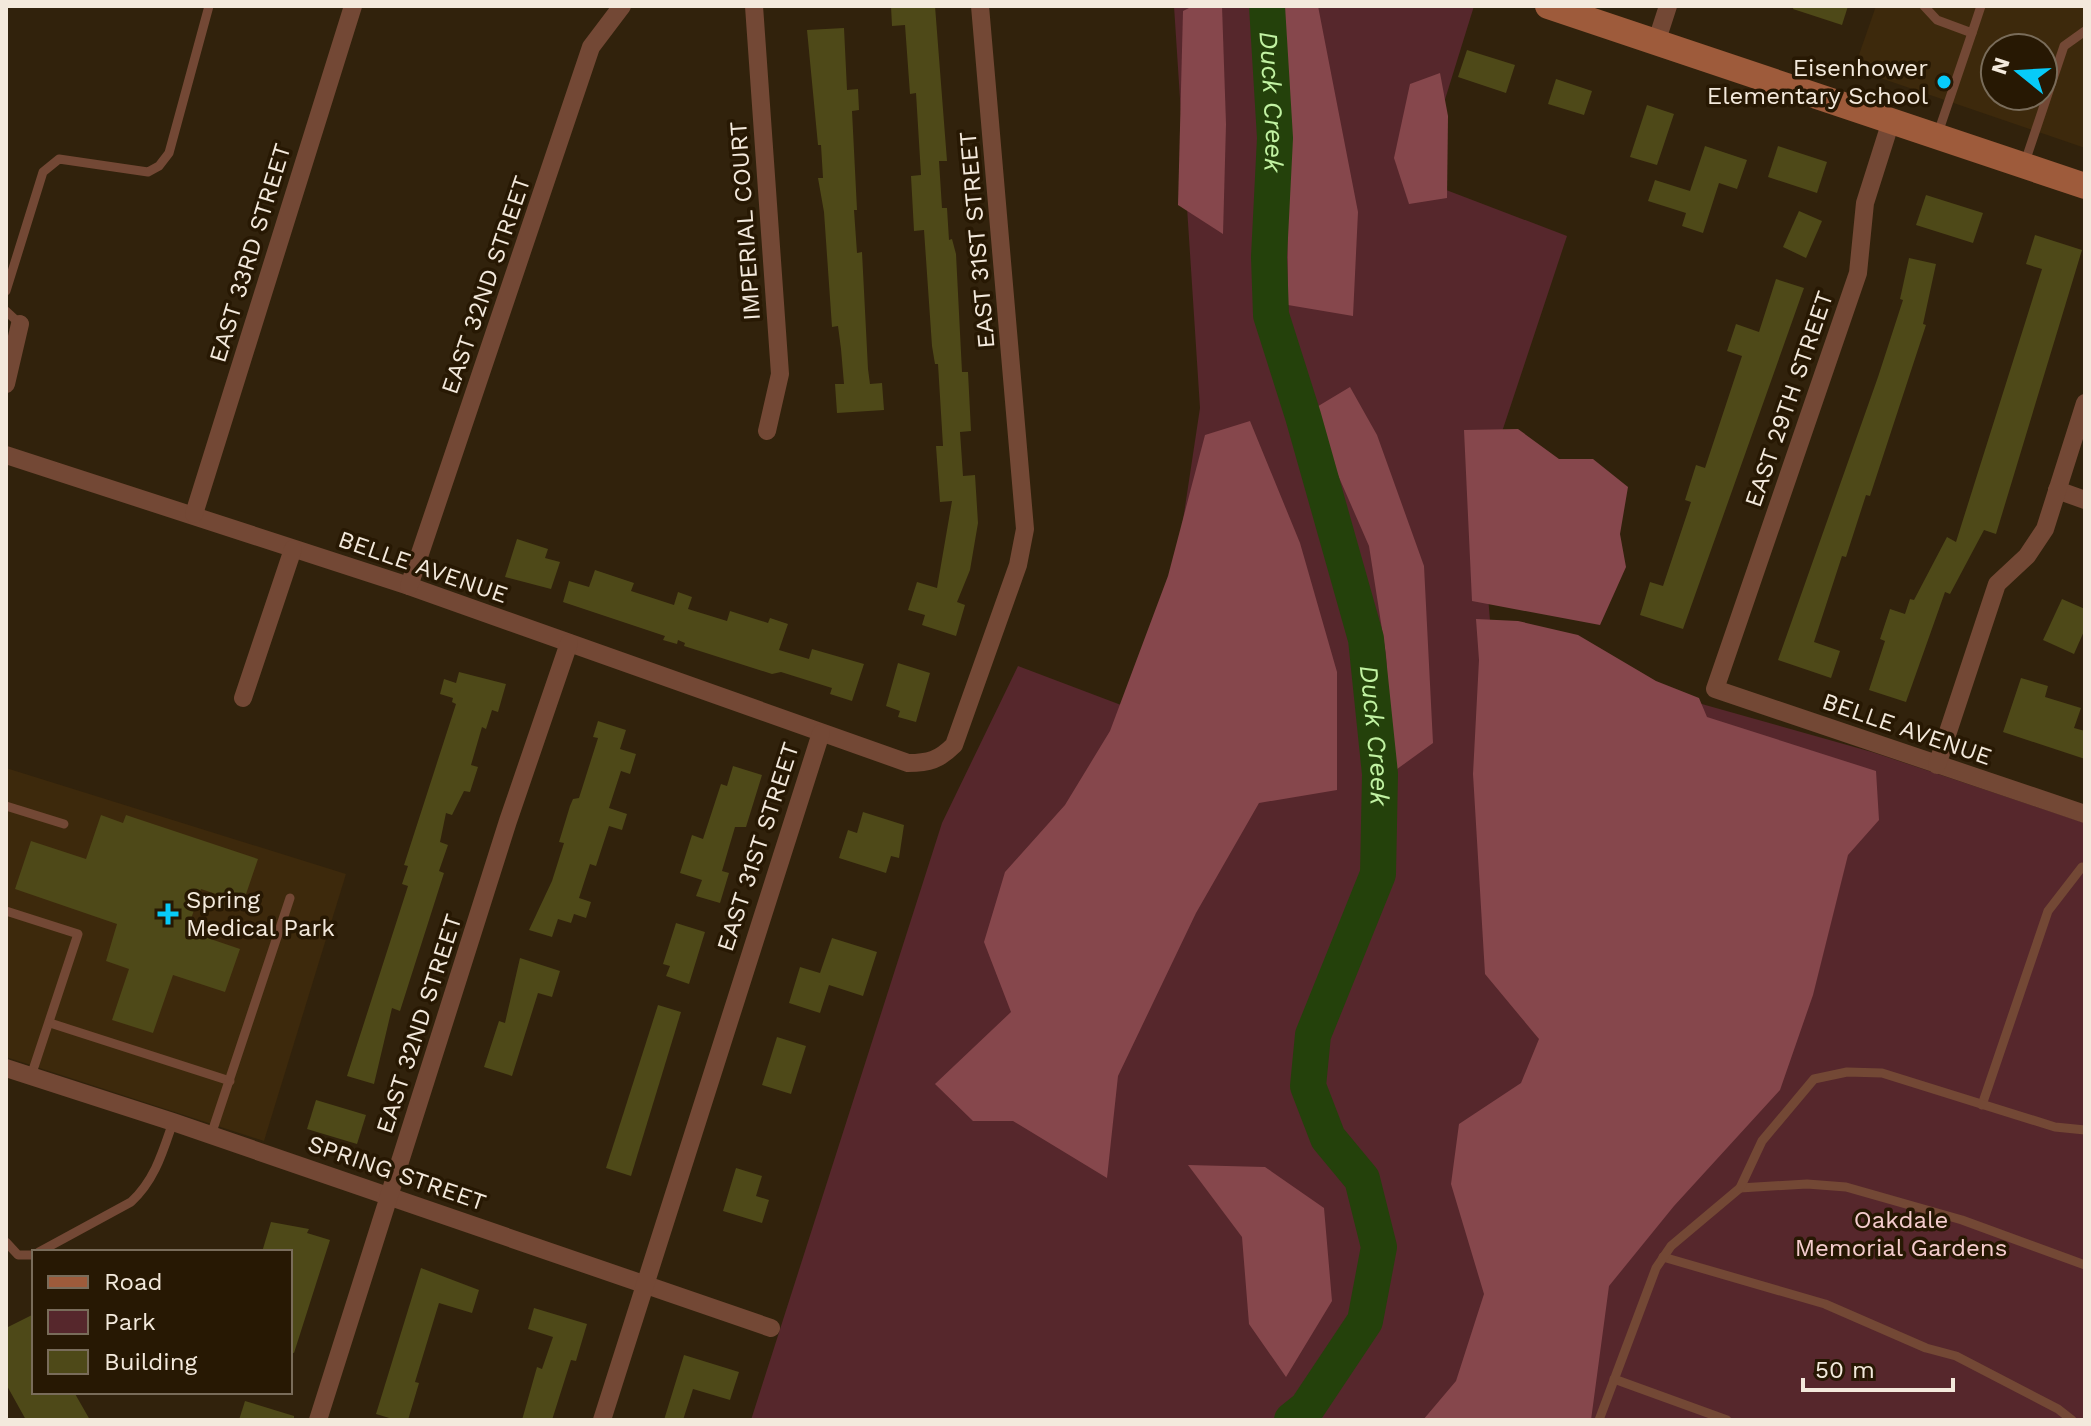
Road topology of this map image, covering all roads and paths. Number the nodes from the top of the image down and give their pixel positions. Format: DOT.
graph roads {
  1 [pos="209,6"];
  2 [pos="353,6"];
  3 [pos="622,6"];
  4 [pos="754,6"];
  5 [pos="980,6"];
  6 [pos="1548,6"];
  7 [pos="1668,6"];
  8 [pos="1924,6"];
  9 [pos="1981,6"];
  10 [pos="2085,31"];
  11 [pos="1972,33"];
  12 [pos="1656,43"];
  13 [pos="1891,121"];
  14 [pos="1937,136"];
  15 [pos="2024,166"];
  16 [pos="2085,186"];
  17 [pos="6,291"];
  18 [pos="6,311"];
  19 [pos="20,324"];
  20 [pos="6,384"];
  21 [pos="2085,403"];
  22 [pos="767,431"];
  23 [pos="6,455"];
  24 [pos="2057,490"];
  25 [pos="2085,500"];
  26 [pos="194,514"];
  27 [pos="293,549"];
  28 [pos="409,586"];
  29 [pos="569,643"];
  30 [pos="1715,689"];
  31 [pos="243,698"];
  32 [pos="821,733"];
  33 [pos="1937,765"];
  34 [pos="6,806"];
  35 [pos="2085,814"];
  36 [pos="64,824"];
  37 [pos="2085,868"];
  38 [pos="290,898"];
  39 [pos="6,911"];
  40 [pos="50,1023"];
  41 [pos="6,1068"];
  42 [pos="31,1076"];
  43 [pos="230,1081"];
  44 [pos="1982,1105"];
  45 [pos="173,1122"];
  46 [pos="2085,1130"];
  47 [pos="211,1135"];
  48 [pos="1740,1188"];
  49 [pos="389,1196"];
  50 [pos="6,1242"];
  51 [pos="42,1250"];
  52 [pos="32,1253"];
  53 [pos="1663,1257"];
  54 [pos="2085,1265"];
  55 [pos="645,1284"];
  56 [pos="771,1328"];
  57 [pos="1614,1379"];
  58 [pos="318,1420"];
  59 [pos="602,1420"];
  60 [pos="1599,1420"];
  61 [pos="1727,1420"];
  62 [pos="2072,1420"];
  1 -- 17 [label="lane"];
  2 -- 26 [label="street, EAST 33RD STREET"];
  3 -- 28 [label="street, EAST 32ND STREET"];
  4 -- 22 [label="street, IMPERIAL COURT"];
  5 -- 32 [label="street, EAST 31ST STREET"];
  6 -- 12 [label="street"];
  7 -- 12 [label="street"];
  8 -- 11 [label="lane"];
  9 -- 11 [label="lane"];
  10 -- 15 [label="lane"];
  11 -- 14 [label="lane"];
  12 -- 13 [label="street"];
  13 -- 14 [label="street"];
  13 -- 30 [label="street, EAST 29TH STREET"];
  14 -- 15 [label="street"];
  15 -- 16 [label="street"];
  18 -- 19 [label="lane"];
  19 -- 20 [label="street"];
  21 -- 24 [label="street"];
  23 -- 26 [label="street, BELLE AVENUE"];
  24 -- 25 [label="street"];
  24 -- 33 [label="street"];
  26 -- 27 [label="street, BELLE AVENUE"];
  27 -- 28 [label="street, BELLE AVENUE"];
  27 -- 31 [label="street"];
  28 -- 29 [label="street, BELLE AVENUE"];
  29 -- 32 [label="street, BELLE AVENUE"];
  29 -- 49 [label="street, EAST 32ND STREET"];
  30 -- 33 [label="street, BELLE AVENUE"];
  32 -- 55 [label="street, EAST 31ST STREET"];
  33 -- 35 [label="street, BELLE AVENUE"];
  34 -- 36 [label="lane"];
  37 -- 44 [label="lane"];
  38 -- 43 [label="lane"];
  39 -- 40 [label="lane"];
  40 -- 42 [label="lane"];
  40 -- 43 [label="lane"];
  41 -- 42 [label="street, SPRING STREET"];
  42 -- 45 [label="street, SPRING STREET"];
  43 -- 47 [label="lane"];
  44 -- 46 [label="lane"];
  44 -- 48 [label="lane"];
  45 -- 47 [label="street, SPRING STREET"];
  45 -- 51 [label="lane"];
  47 -- 49 [label="street, SPRING STREET"];
  48 -- 53 [label="lane"];
  48 -- 54 [label="lane"];
  49 -- 55 [label="street, SPRING STREET"];
  49 -- 58 [label="street, EAST 32ND STREET"];
  50 -- 52 [label="lane"];
  53 -- 57 [label="lane"];
  53 -- 62 [label="lane"];
  55 -- 56 [label="street, SPRING STREET"];
  55 -- 59 [label="street, EAST 31ST STREET"];
  57 -- 60 [label="lane"];
  57 -- 61 [label="lane"];
}
